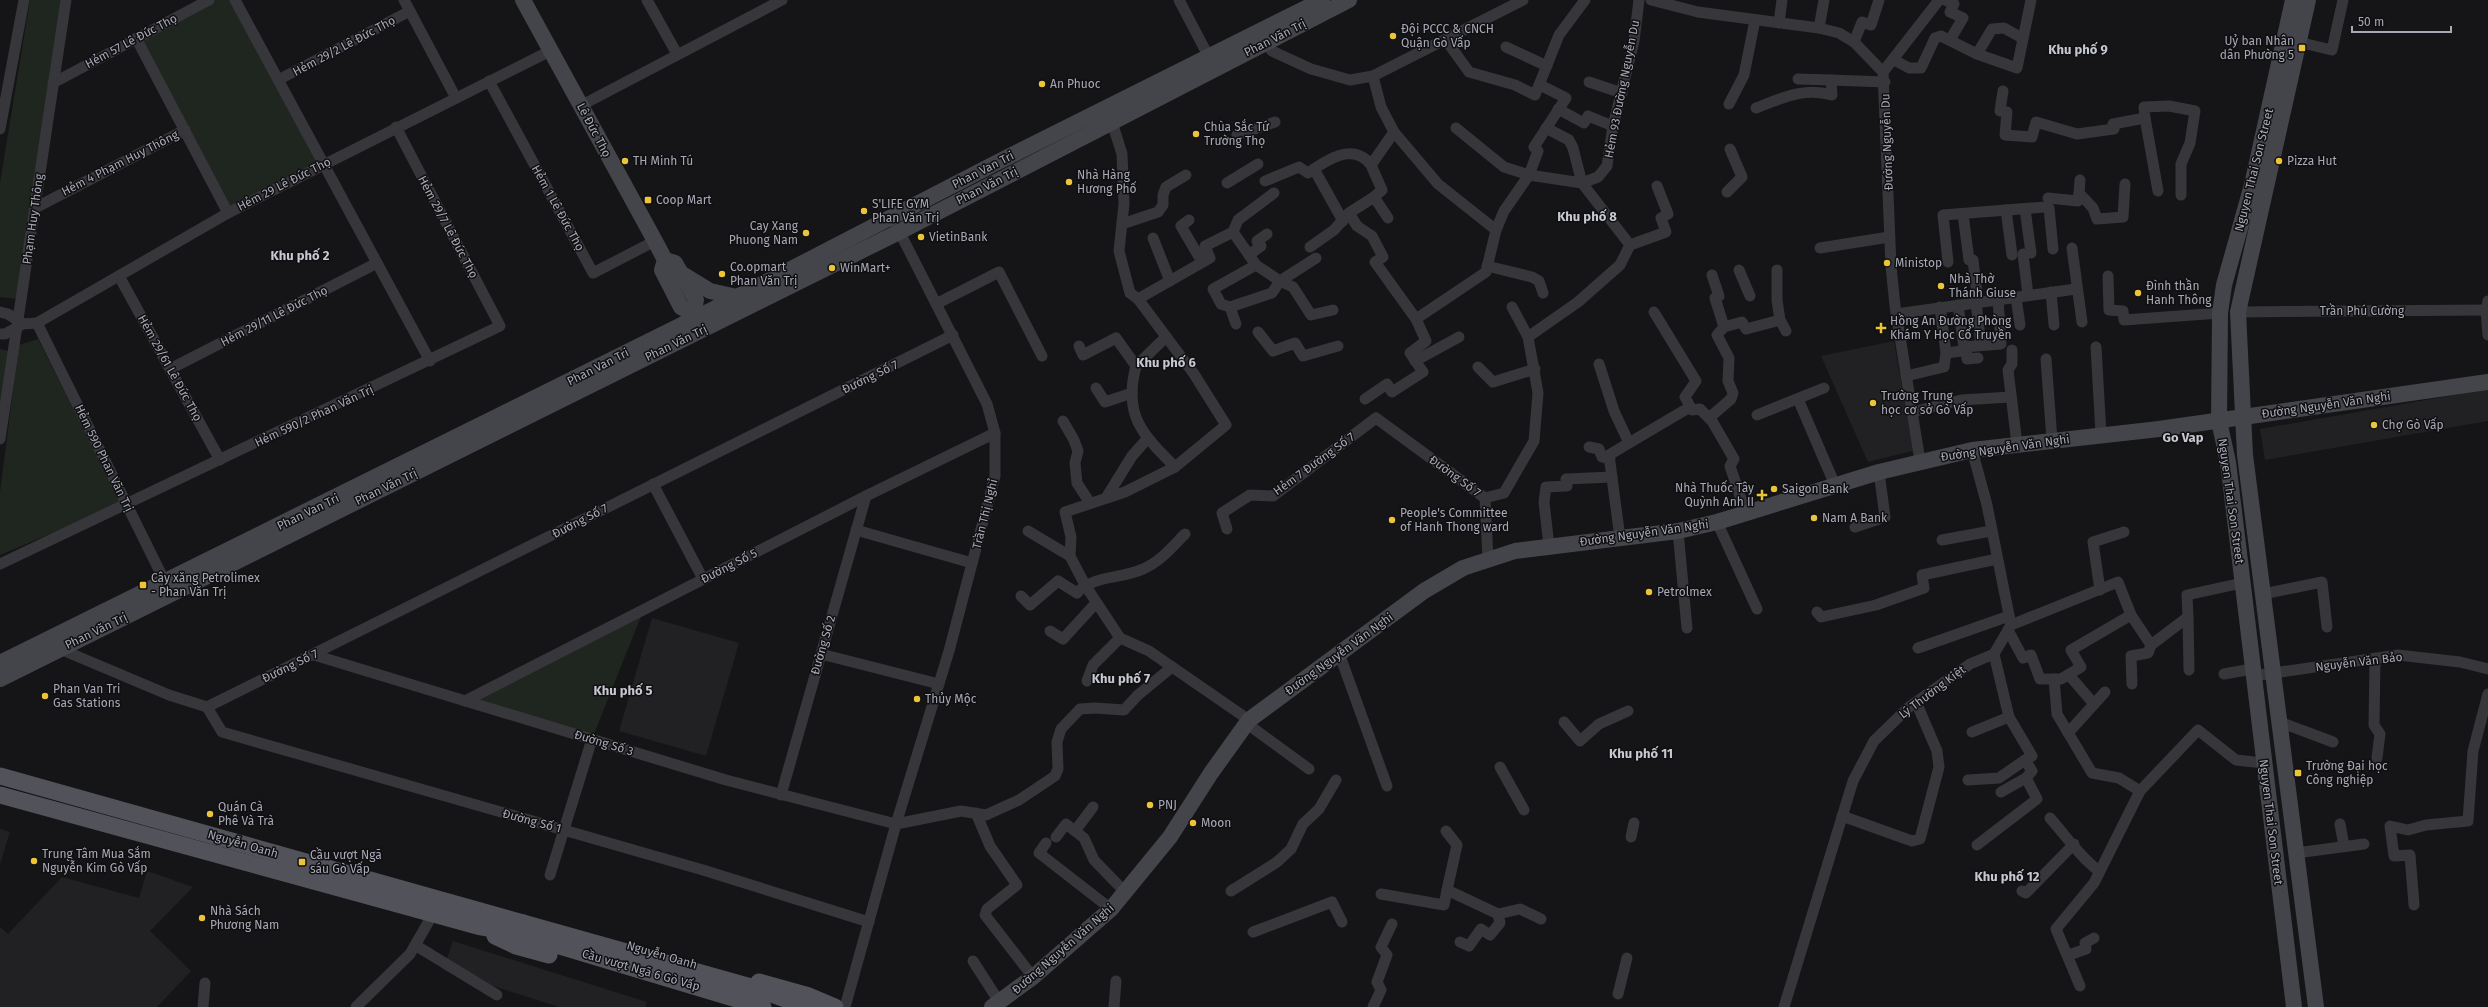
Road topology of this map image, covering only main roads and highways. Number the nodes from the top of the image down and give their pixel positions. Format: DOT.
graph roads {
  1 [pos="523,0"];
  2 [pos="1322,0"];
  3 [pos="1349,0"];
  4 [pos="2294,0"];
  5 [pos="2308,0"];
  6 [pos="1262,38"];
  7 [pos="1212,64"];
  8 [pos="2282,81"];
  9 [pos="665,260"];
  10 [pos="681,273"];
  11 [pos="737,297"];
  12 [pos="696,321"];
  13 [pos="2488,382"];
  14 [pos="2242,417"];
  15 [pos="2219,421"];
  16 [pos="168,588"];
  17 [pos="0,663"];
  18 [pos="0,679"];
  19 [pos="0,776"];
  20 [pos="0,795"];
  21 [pos="484,920"];
  22 [pos="522,929"];
  23 [pos="807,1003"];
  24 [pos="996,1005"];
  25 [pos="723,1007"];
  26 [pos="763,1007"];
  27 [pos="835,1007"];
  28 [pos="2294,1007"];
  29 [pos="2316,1007"];
  1 -- 9 [label="main road, Lê Đức Thọ"];
  2 -- 6 [label="main road"];
  3 -- 6 [label="main road, Phan Văn Trị"];
  4 -- 8 [label="main road, Nguyen Thai Son Street"];
  5 -- 8 [label="main road, Nguyen Thai Son Street"];
  6 -- 7 [label="main road, Phan Văn Trị"];
  7 -- 11 [label="main road, Phan Van Tri"];
  7 -- 12 [label="main road, Phan Văn Trị"];
  8 -- 14 [label="main road, Nguyen Thai Son Street"];
  8 -- 15 [label="main road, Nguyen Thai Son Street"];
  9 -- 10 [label="main road, Lê Đức Thọ"];
  9 -- 12 [label="main road, Lê Đức Thọ"];
  10 -- 11 [label="main road, Lê Đức Thọ"];
  10 -- 12 [label="main road, Lê Đức Thọ"];
  11 -- 12 [label="main road, Phan Van Tri"];
  12 -- 16 [label="main road, Phan Văn Trị"];
  13 -- 14 [label="main road, Đường Nguyễn Văn Nghi"];
  14 -- 15 [label="main road, Đường Nguyễn Văn Nghi"];
  14 -- 29 [label="main road, Nguyen Thai Son Street"];
  15 -- 24 [label="main road, Đường Nguyễn Văn Nghi"];
  15 -- 28 [label="main road, Nguyen Thai Son Street"];
  16 -- 17 [label="main road"];
  16 -- 18 [label="main road, Phan Văn Trị"];
  19 -- 21 [label="main road, Nguyễn Oanh"];
  20 -- 21 [label="main road, Nguyễn Oanh"];
  21 -- 22 [label="main road, Nguyễn Oanh"];
  21 -- 23 [label="main road, Nguyễn Oanh"];
  21 -- 25 [label="main road, Nguyễn Oanh"];
  22 -- 23 [label="main road, Cầu vượt Ngã 6 Gò Vấp, bridge"];
  22 -- 26 [label="main road, Cầu vượt Ngã 6 Gò Vấp"];
  23 -- 27 [label="main road, Nguyễn Oanh"];
}
